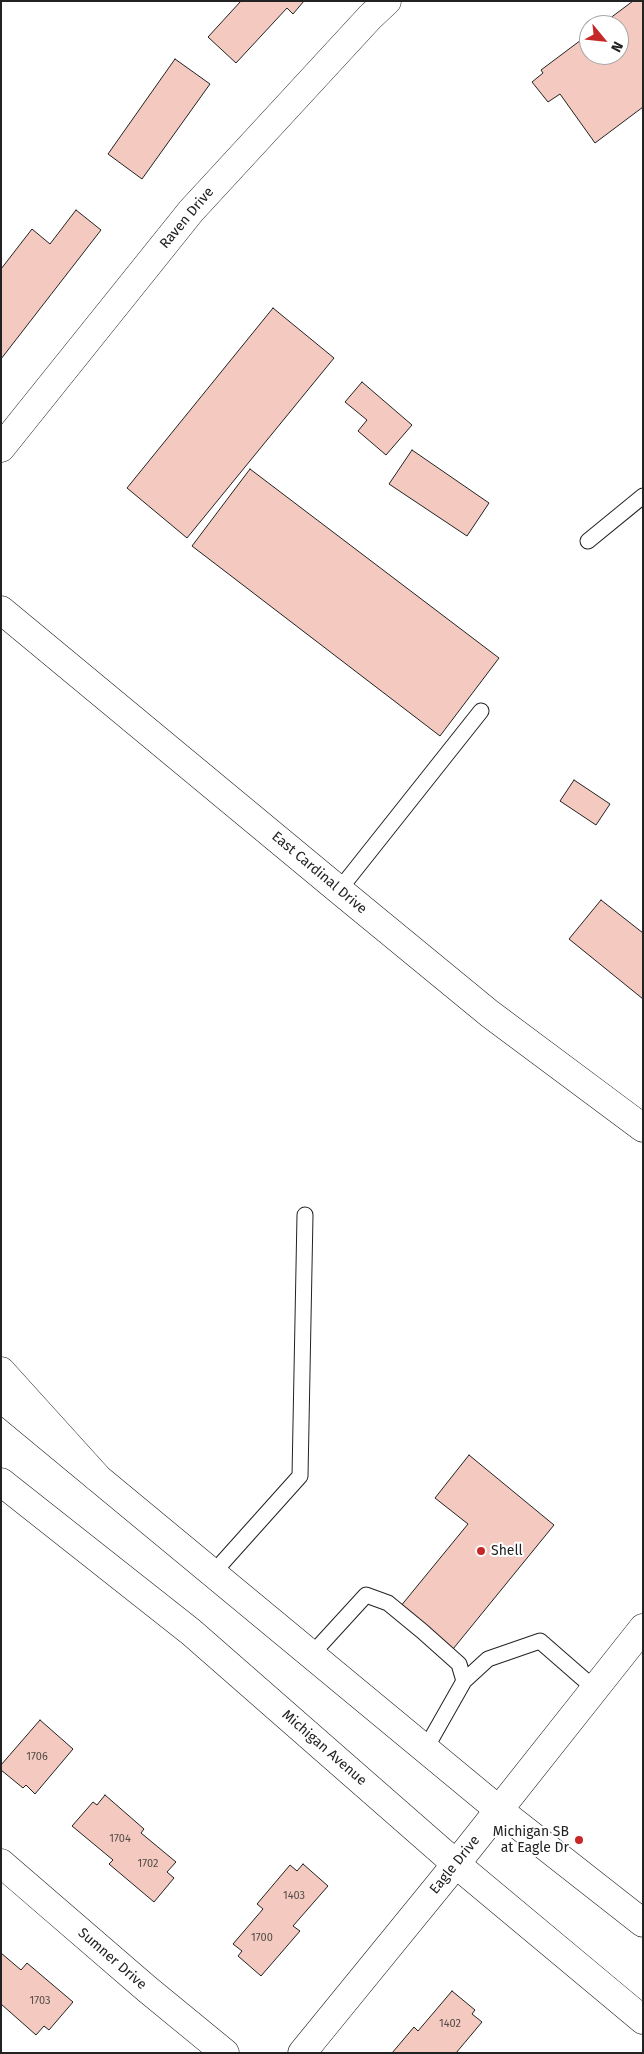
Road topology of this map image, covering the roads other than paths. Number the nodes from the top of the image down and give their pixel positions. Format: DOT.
graph roads {
  1 [pos="387,1"];
  2 [pos="1,448"];
  3 [pos="643,496"];
  4 [pos="588,541"];
  5 [pos="1,610"];
  6 [pos="481,712"];
  7 [pos="339,890"];
  8 [pos="643,1128"];
  9 [pos="305,1215"];
  10 [pos="1,1370"];
  11 [pos="1,1398"];
  12 [pos="97,1477"];
  13 [pos="1,1482"];
  14 [pos="214,1572"];
  15 [pos="643,1628"];
  16 [pos="312,1654"];
  17 [pos="464,1681"];
  18 [pos="595,1689"];
  19 [pos="426,1748"];
  20 [pos="500,1810"];
  21 [pos="1,1863"];
  22 [pos="456,1864"];
  23 [pos="643,1923"];
  24 [pos="643,2020"];
  25 [pos="225,2053"];
  26 [pos="302,2053"];
  1 -- 2 [label="main road, Raven Drive"];
  3 -- 4 [label="lane"];
  5 -- 7 [label="main road, East Cardinal Drive"];
  6 -- 7 [label="lane"];
  7 -- 8 [label="main road, East Cardinal Drive"];
  9 -- 14 [label="lane"];
  10 -- 12 [label="main road"];
  11 -- 12 [label="main road"];
  12 -- 14 [label="main road"];
  13 -- 22 [label="main road, Michigan Avenue"];
  14 -- 16 [label="main road"];
  15 -- 18 [label="main road, Eagle Drive"];
  16 -- 17 [label="lane"];
  16 -- 19 [label="main road"];
  17 -- 18 [label="lane"];
  17 -- 19 [label="lane"];
  18 -- 20 [label="main road, Eagle Drive"];
  19 -- 20 [label="main road"];
  20 -- 22 [label="main road, Eagle Drive"];
  20 -- 23 [label="main road"];
  21 -- 25 [label="main road, Sumner Drive"];
  22 -- 24 [label="main road, Michigan Avenue"];
  22 -- 26 [label="main road, Eagle Drive"];
}
